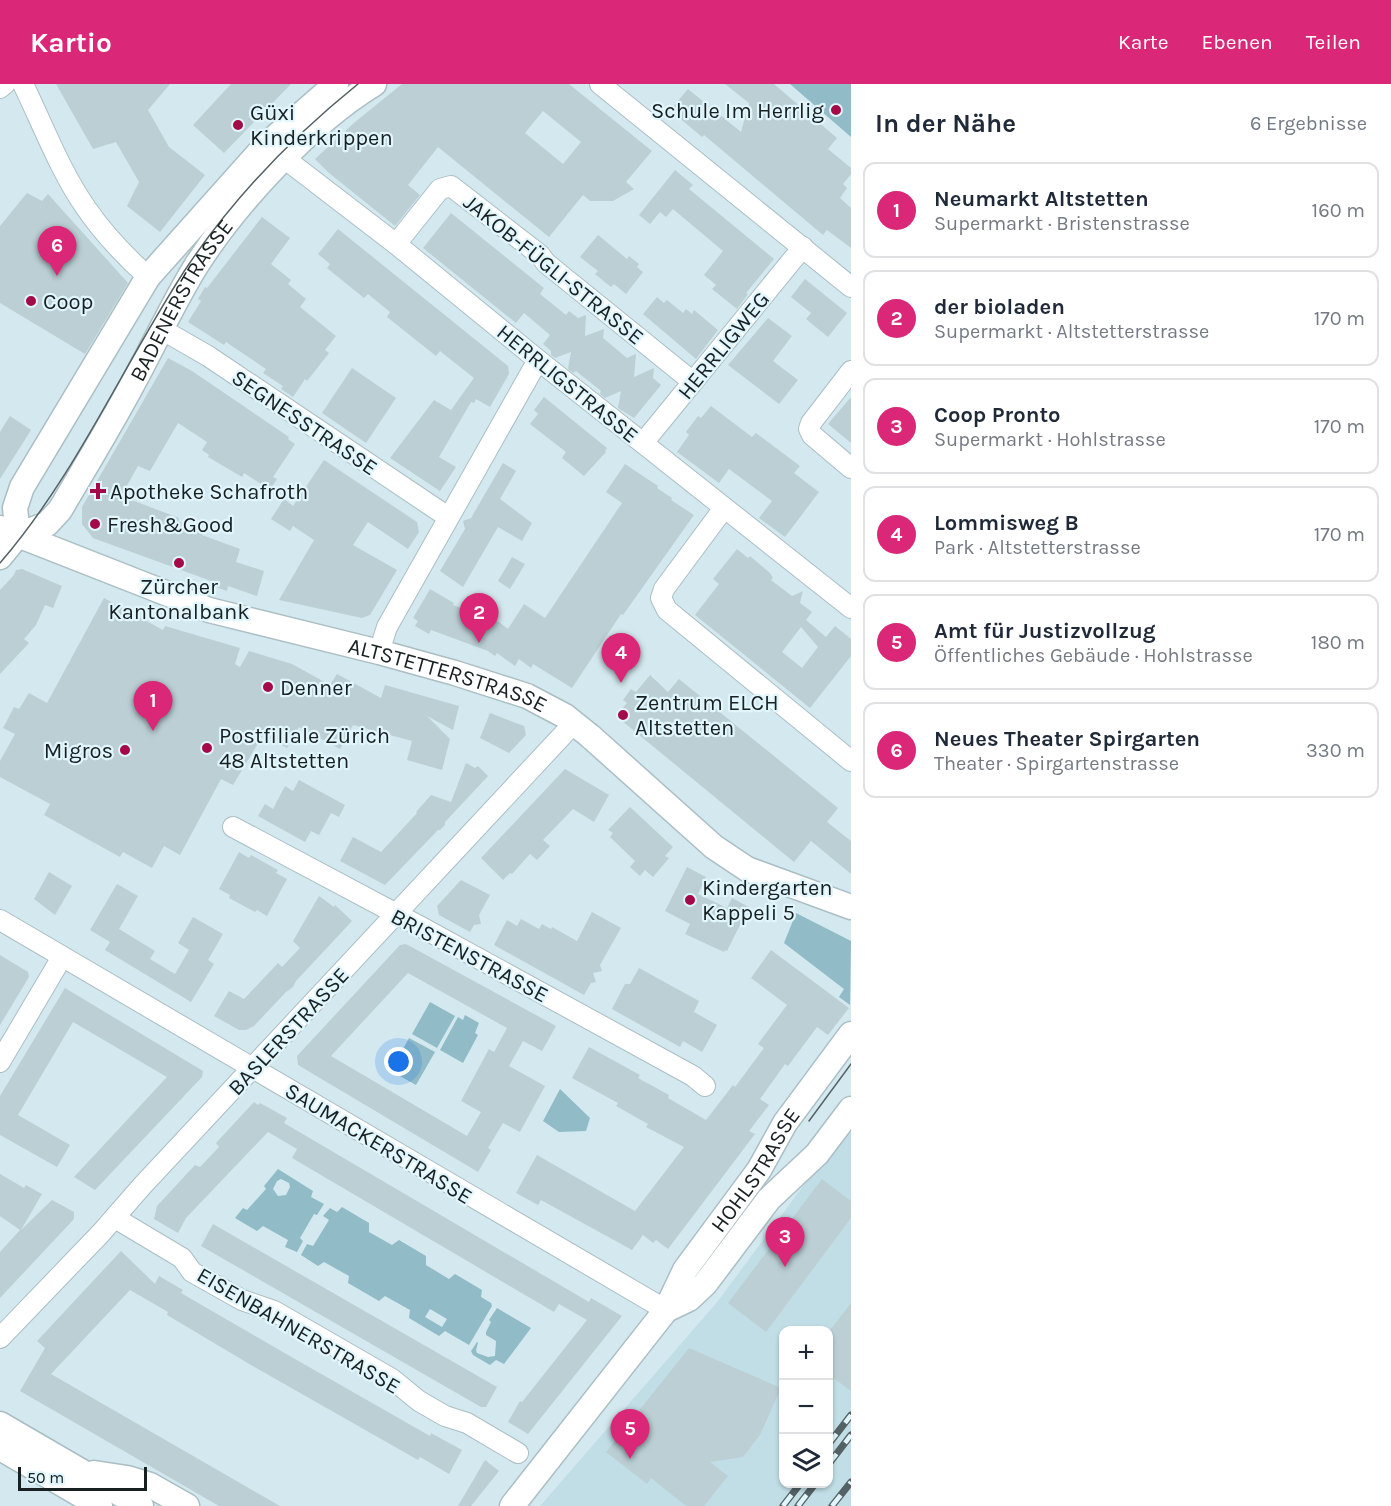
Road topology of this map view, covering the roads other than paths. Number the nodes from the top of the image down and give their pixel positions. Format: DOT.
graph roads {
  1 [pos="5,84"];
  2 [pos="23,84"];
  3 [pos="336,84"];
  4 [pos="374,84"];
  5 [pos="600,84"];
  6 [pos="0,88"];
  7 [pos="284,158"];
  8 [pos="396,244"];
  9 [pos="803,247"];
  10 [pos="148,277"];
  11 [pos="851,287"];
  12 [pos="161,329"];
  13 [pos="538,360"];
  14 [pos="851,371"];
  15 [pos="693,382"];
  16 [pos="643,444"];
  17 [pos="851,468"];
  18 [pos="724,508"];
  19 [pos="448,517"];
  20 [pos="9,532"];
  21 [pos="0,557"];
  22 [pos="851,608"];
  23 [pos="379,652"];
  24 [pos="574,723"];
  25 [pos="851,761"];
  26 [pos="233,827"];
  27 [pos="851,907"];
  28 [pos="397,915"];
  29 [pos="0,920"];
  30 [pos="62,957"];
  31 [pos="851,1034"];
  32 [pos="0,1062"];
  33 [pos="253,1068"];
  34 [pos="705,1086"];
  35 [pos="851,1109"];
  36 [pos="115,1218"];
  37 [pos="666,1310"];
  38 [pos="0,1338"];
  39 [pos="0,1424"];
  40 [pos="0,1448"];
  41 [pos="518,1453"];
  42 [pos="76,1488"];
  43 [pos="100,1506"];
  44 [pos="141,1506"];
  45 [pos="187,1506"];
  46 [pos="512,1506"];
  1 -- 6 [label="street"];
  2 -- 10 [label="street"];
  3 -- 10 [label="street, BADENERSTRASSE"];
  4 -- 7 [label="street, BADENERSTRASSE"];
  5 -- 9 [label="street"];
  7 -- 8 [label="street, HERRLIGSTRASSE"];
  7 -- 12 [label="street, BADENERSTRASSE"];
  8 -- 13 [label="street, HERRLIGSTRASSE"];
  8 -- 15 [label="street, JAKOB-FÜGLI-STRASSE"];
  9 -- 11 [label="street"];
  9 -- 15 [label="street, HERRLIGWEG"];
  10 -- 20 [label="street, BADENERSTRASSE"];
  12 -- 19 [label="street, SEGNESSTRASSE"];
  12 -- 20 [label="street, BADENERSTRASSE"];
  13 -- 16 [label="street, HERRLIGSTRASSE"];
  13 -- 19 [label="street"];
  14 -- 17 [label="street"];
  15 -- 16 [label="street, HERRLIGWEG"];
  16 -- 18 [label="street, HERRLIGSTRASSE"];
  18 -- 22 [label="street, HERRLIGSTRASSE"];
  18 -- 25 [label="street"];
  19 -- 23 [label="street"];
  20 -- 21 [label="street, BADENERSTRASSE"];
  20 -- 23 [label="street, ALTSTETTERSTRASSE"];
  23 -- 24 [label="street, ALTSTETTERSTRASSE"];
  24 -- 27 [label="street, ALTSTETTERSTRASSE"];
  24 -- 28 [label="street, BASLERSTRASSE"];
  26 -- 28 [label="street, BRISTENSTRASSE"];
  28 -- 33 [label="street, BASLERSTRASSE"];
  28 -- 34 [label="street, BRISTENSTRASSE"];
  29 -- 30 [label="street, SAUMACKERSTRASSE"];
  30 -- 32 [label="street"];
  30 -- 33 [label="street, SAUMACKERSTRASSE"];
  31 -- 37 [label="street, HOHLSTRASSE"];
  33 -- 36 [label="street, BASLERSTRASSE"];
  33 -- 37 [label="street, SAUMACKERSTRASSE"];
  35 -- 37 [label="street, HOHLSTRASSE"];
  36 -- 38 [label="street, BASLERSTRASSE"];
  36 -- 41 [label="street, EISENBAHNERSTRASSE"];
  37 -- 46 [label="street, HOHLSTRASSE"];
  39 -- 42 [label="street"];
  40 -- 42 [label="street"];
  42 -- 43 [label="street"];
  42 -- 44 [label="street"];
  42 -- 45 [label="street"];
}
